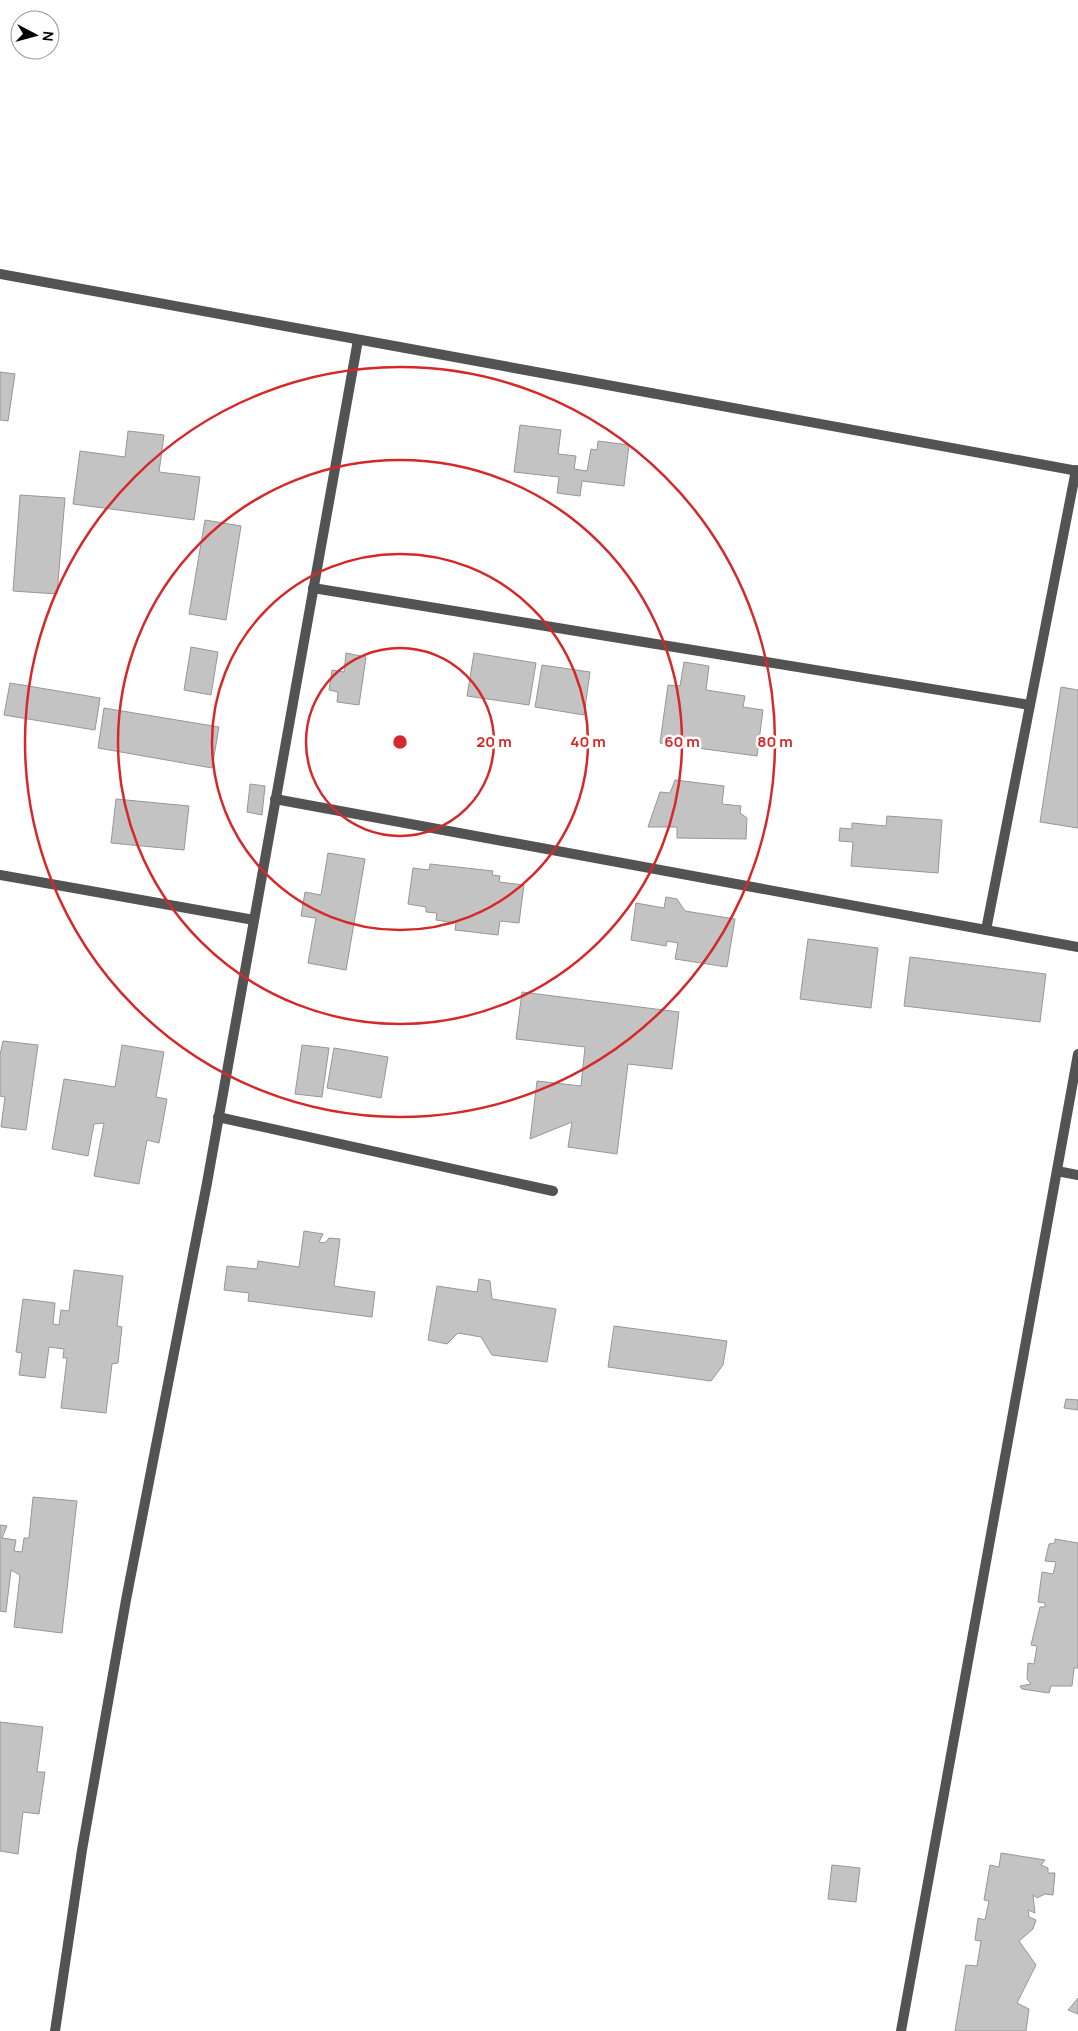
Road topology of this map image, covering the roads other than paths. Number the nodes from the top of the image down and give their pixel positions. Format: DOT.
graph roads {
  1 [pos="0,274"];
  2 [pos="358,340"];
  3 [pos="1077,471"];
  4 [pos="313,588"];
  5 [pos="1030,705"];
  6 [pos="275,799"];
  7 [pos="0,875"];
  8 [pos="254,920"];
  9 [pos="986,930"];
  10 [pos="1078,947"];
  11 [pos="1078,1054"];
  12 [pos="218,1118"];
  13 [pos="1057,1172"];
  14 [pos="1078,1175"];
  15 [pos="554,1191"];
  16 [pos="54,2031"];
  17 [pos="901,2031"];
  1 -- 2 [label="lane"];
  2 -- 3 [label="lane"];
  2 -- 4 [label="lane"];
  3 -- 5 [label="lane"];
  4 -- 5 [label="lane"];
  4 -- 6 [label="lane"];
  5 -- 9 [label="lane"];
  6 -- 8 [label="lane"];
  6 -- 9 [label="lane"];
  7 -- 8 [label="lane"];
  8 -- 12 [label="lane"];
  9 -- 10 [label="lane"];
  11 -- 13 [label="lane"];
  12 -- 15 [label="lane"];
  12 -- 16 [label="lane"];
  13 -- 14 [label="lane"];
  13 -- 17 [label="lane"];
}
